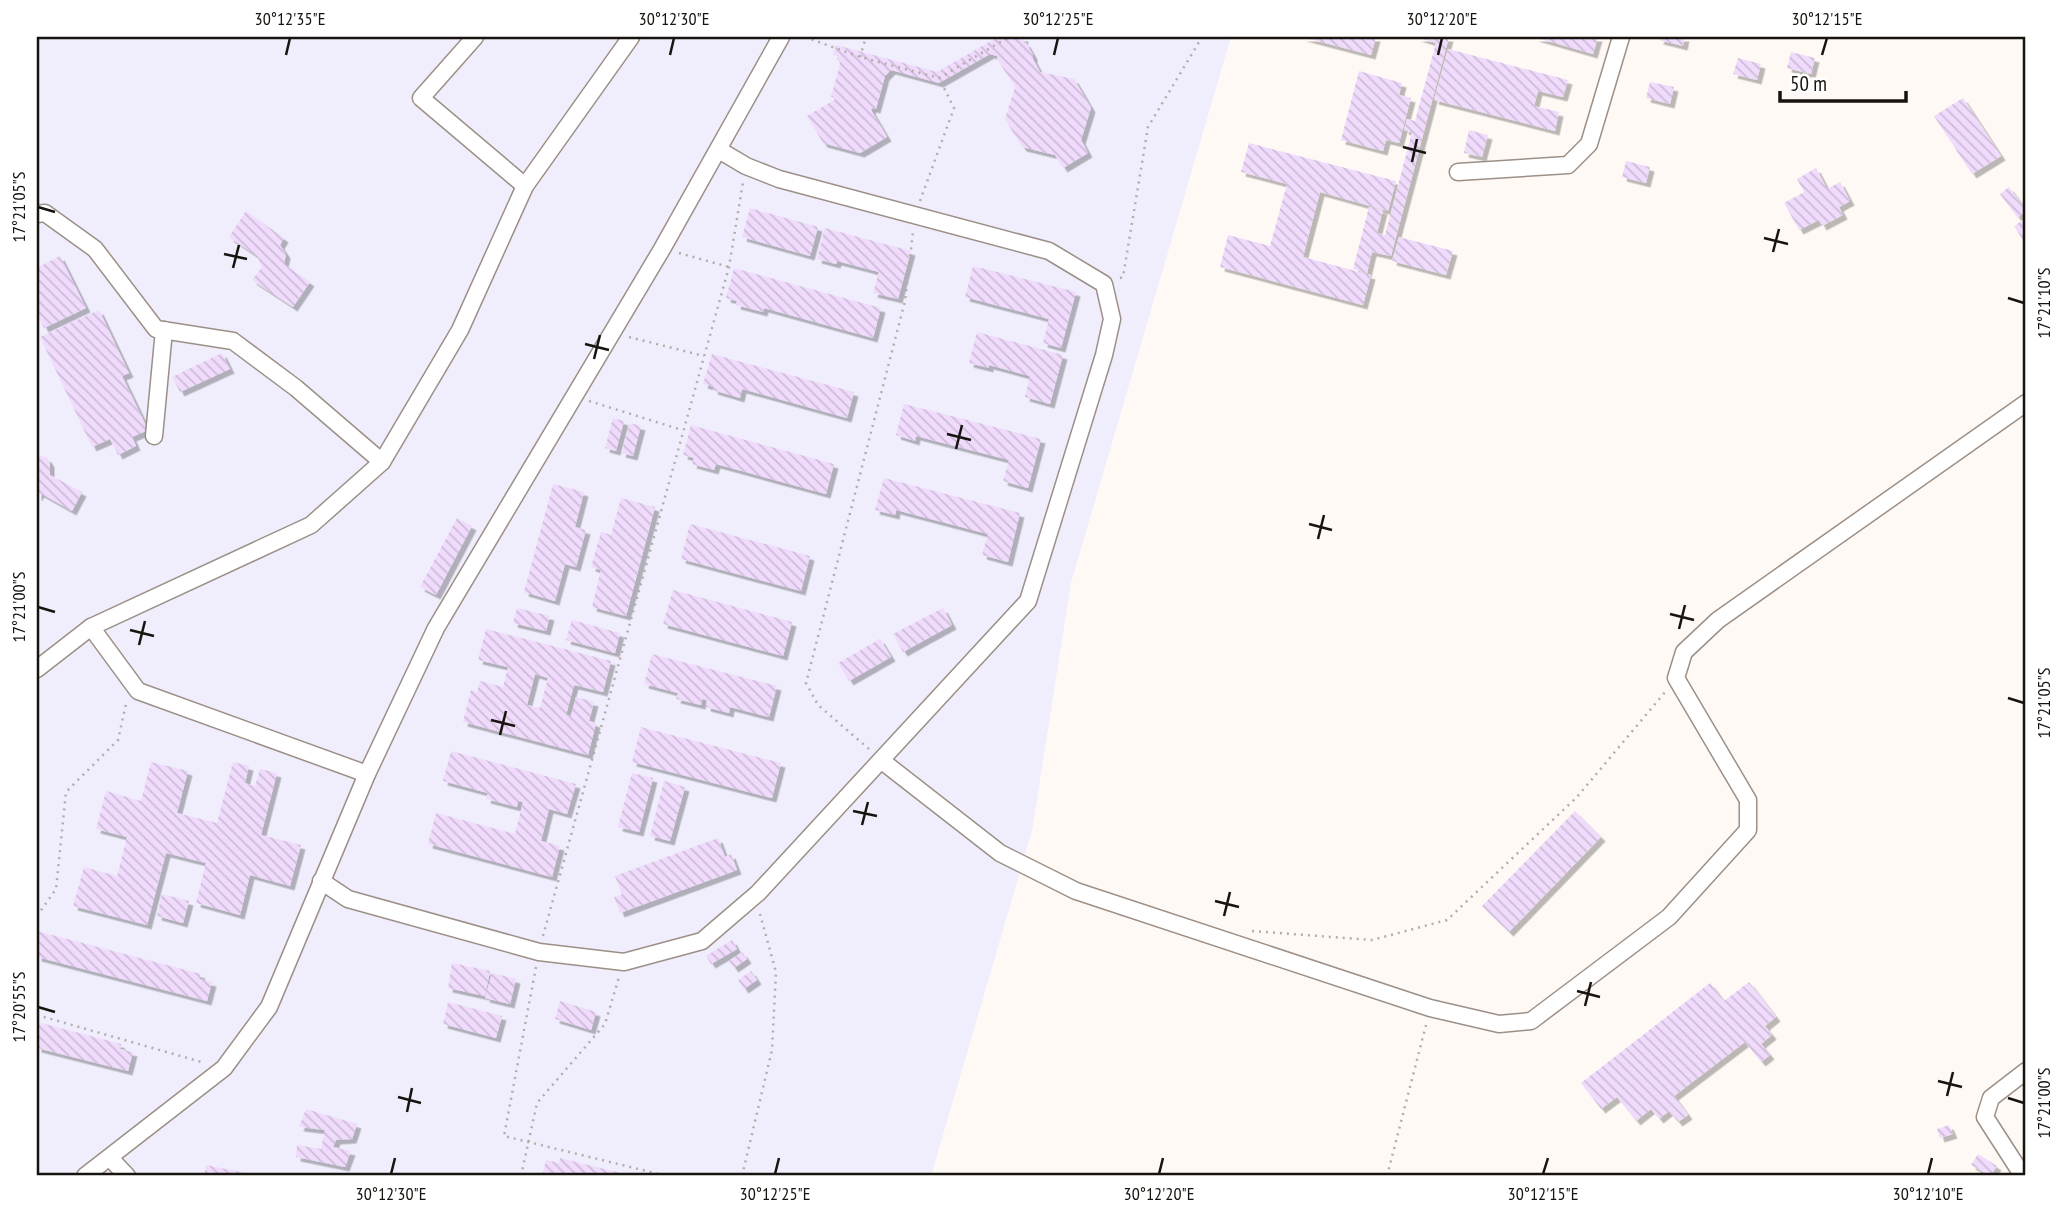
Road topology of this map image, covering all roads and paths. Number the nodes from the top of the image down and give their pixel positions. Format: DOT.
graph roads {
  1 [pos="475,37"];
  2 [pos="631,37"];
  3 [pos="780,37"];
  4 [pos="805,37"];
  5 [pos="866,37"];
  6 [pos="999,37"];
  7 [pos="1009,37"];
  8 [pos="1202,37"];
  9 [pos="1621,37"];
  10 [pos="1002,41"];
  11 [pos="860,57"];
  12 [pos="939,78"];
  13 [pos="719,150"];
  14 [pos="746,166"];
  15 [pos="1458,172"];
  16 [pos="525,186"];
  17 [pos="37,214"];
  18 [pos="915,216"];
  19 [pos="662,249"];
  20 [pos="729,267"];
  21 [pos="1104,284"];
  22 [pos="614,329"];
  23 [pos="164,330"];
  24 [pos="704,356"];
  25 [pos="575,394"];
  26 [pos="2026,403"];
  27 [pos="682,430"];
  28 [pos="154,436"];
  29 [pos="382,462"];
  30 [pos="91,626"];
  31 [pos="37,668"];
  32 [pos="1676,678"];
  33 [pos="138,691"];
  34 [pos="882,761"];
  35 [pos="367,774"];
  36 [pos="321,881"];
  37 [pos="758,893"];
  38 [pos="37,916"];
  39 [pos="1252,931"];
  40 [pos="539,952"];
  41 [pos="624,962"];
  42 [pos="1430,1008"];
  43 [pos="37,1015"];
  44 [pos="224,1068"];
  45 [pos="2026,1071"];
  46 [pos="528,1142"];
  47 [pos="110,1158"];
  48 [pos="85,1176"];
  49 [pos="127,1176"];
  50 [pos="521,1176"];
  51 [pos="667,1176"];
  52 [pos="742,1176"];
  53 [pos="1387,1176"];
  54 [pos="2023,1176"];
  1 -- 16 [label="street"];
  2 -- 16 [label="street"];
  3 -- 13 [label="street"];
  4 -- 11 [label="path"];
  5 -- 11 [label="path"];
  6 -- 10 [label="path"];
  7 -- 10 [label="path"];
  8 -- 21 [label="path"];
  9 -- 15 [label="street"];
  10 -- 12 [label="path"];
  11 -- 12 [label="path"];
  12 -- 18 [label="path"];
  13 -- 14 [label="street"];
  13 -- 19 [label="street"];
  14 -- 18 [label="street"];
  14 -- 20 [label="path"];
  16 -- 29 [label="street"];
  17 -- 23 [label="street"];
  18 -- 21 [label="street"];
  18 -- 34 [label="path"];
  19 -- 20 [label="path"];
  19 -- 22 [label="street"];
  20 -- 24 [label="path"];
  21 -- 34 [label="street"];
  22 -- 24 [label="path"];
  22 -- 25 [label="street"];
  23 -- 28 [label="street"];
  23 -- 29 [label="street"];
  24 -- 27 [label="path"];
  25 -- 27 [label="path"];
  25 -- 35 [label="street"];
  26 -- 32 [label="street"];
  27 -- 40 [label="path"];
  29 -- 30 [label="street"];
  30 -- 31 [label="street"];
  30 -- 33 [label="street"];
  32 -- 39 [label="path"];
  32 -- 42 [label="street"];
  33 -- 35 [label="street"];
  33 -- 38 [label="path"];
  34 -- 37 [label="street"];
  34 -- 42 [label="street"];
  35 -- 36 [label="street"];
  36 -- 40 [label="street"];
  36 -- 44 [label="street"];
  37 -- 41 [label="street"];
  37 -- 52 [label="path"];
  40 -- 41 [label="street"];
  40 -- 46 [label="path"];
  41 -- 46 [label="path"];
  42 -- 53 [label="path"];
  43 -- 44 [label="path"];
  44 -- 47 [label="street"];
  45 -- 54 [label="street"];
  46 -- 50 [label="path"];
  46 -- 51 [label="path"];
  47 -- 48 [label="street"];
  47 -- 49 [label="street"];
}
